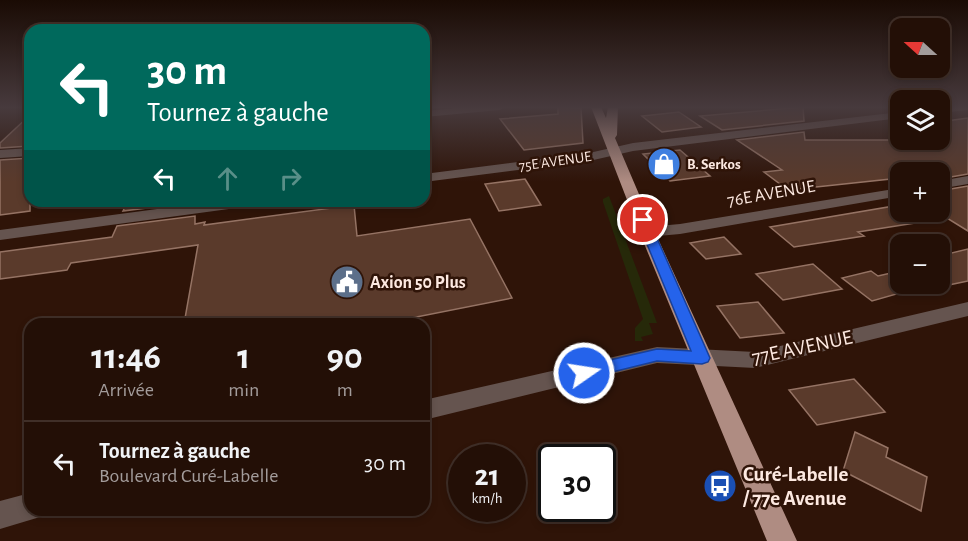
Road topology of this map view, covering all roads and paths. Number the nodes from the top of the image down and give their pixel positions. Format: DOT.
graph roads {
  1 [pos="607,132"];
  2 [pos="613,132"];
  3 [pos="740,132"];
  4 [pos="613,146"];
  5 [pos="24,152"];
  6 [pos="0,154"];
  7 [pos="430,177"];
  8 [pos="968,180"];
  9 [pos="950,183"];
  10 [pos="890,194"];
  11 [pos="207,207"];
  12 [pos="647,232"];
  13 [pos="0,235"];
  14 [pos="968,309"];
  15 [pos="702,358"];
  16 [pos="430,409"];
  17 [pos="24,508"];
  18 [pos="0,514"];
  19 [pos="782,541"];
  1 -- 4 [label="main road"];
  2 -- 4 [label="main road"];
  3 -- 4 [label="street, 75E AVENUE"];
  4 -- 7 [label="street, 75E AVENUE"];
  4 -- 12 [label="main road"];
  5 -- 6 [label="street"];
  8 -- 9 [label="street"];
  10 -- 12 [label="street, 76E AVENUE"];
  11 -- 13 [label="street"];
  12 -- 15 [label="main road"];
  14 -- 15 [label="street, 77E AVENUE"];
  15 -- 16 [label="street, 77E AVENUE"];
  15 -- 19 [label="main road"];
  17 -- 18 [label="street"];
}
